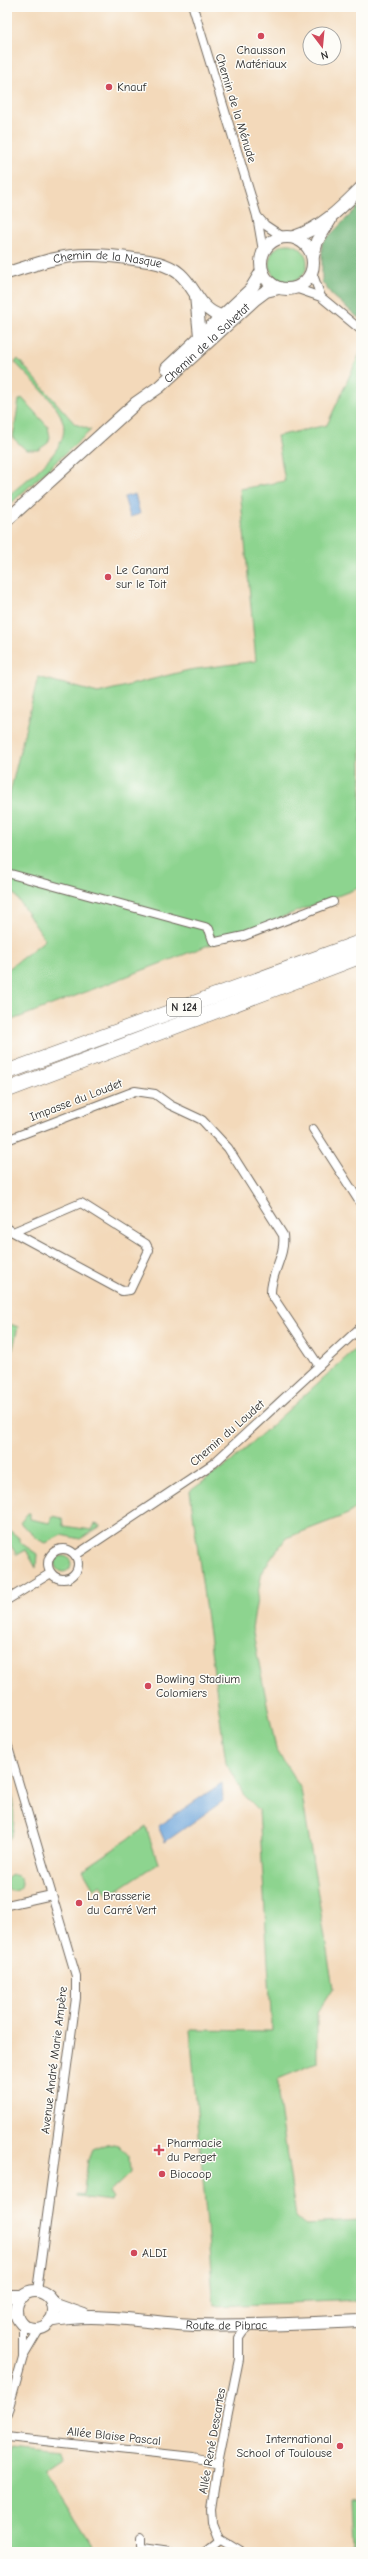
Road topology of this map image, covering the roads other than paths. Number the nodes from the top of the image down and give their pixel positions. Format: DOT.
graph roads {
  1 [pos="193,7"];
  2 [pos="361,188"];
  3 [pos="257,216"];
  4 [pos="333,216"];
  5 [pos="289,237"];
  6 [pos="263,251"];
  7 [pos="313,256"];
  8 [pos="262,270"];
  9 [pos="312,272"];
  10 [pos="7,273"];
  11 [pos="279,288"];
  12 [pos="295,288"];
  13 [pos="196,296"];
  14 [pos="321,297"];
  15 [pos="221,316"];
  16 [pos="361,330"];
  17 [pos="200,336"];
  18 [pos="136,403"];
  19 [pos="7,520"];
  20 [pos="7,873"];
  21 [pos="333,902"];
  22 [pos="361,942"];
  23 [pos="361,956"];
  24 [pos="7,1072"];
  25 [pos="7,1090"];
  26 [pos="313,1129"];
  27 [pos="7,1140"];
  28 [pos="361,1204"];
  29 [pos="10,1230"];
  30 [pos="361,1327"];
  31 [pos="319,1366"];
  32 [pos="76,1555"];
  33 [pos="51,1572"];
  34 [pos="7,1600"];
  35 [pos="7,1744"];
  36 [pos="52,1895"];
  37 [pos="7,1905"];
  38 [pos="37,2292"];
  39 [pos="7,2296"];
  40 [pos="23,2296"];
  41 [pos="53,2304"];
  42 [pos="16,2316"];
  43 [pos="93,2317"];
  44 [pos="361,2321"];
  45 [pos="45,2325"];
  46 [pos="252,2325"];
  47 [pos="23,2357"];
  48 [pos="7,2414"];
  49 [pos="7,2436"];
  50 [pos="218,2463"];
  51 [pos="141,2538"];
  52 [pos="220,2540"];
  53 [pos="171,2552"];
  54 [pos="205,2552"];
  55 [pos="241,2552"];
  1 -- 3 [label="street, Chemin de la Ménude"];
  2 -- 4 [label="main road"];
  3 -- 5 [label="street"];
  3 -- 6 [label="street, Chemin de la Ménude"];
  4 -- 5 [label="main road"];
  4 -- 7 [label="main road"];
  5 -- 6 [label="main road"];
  5 -- 7 [label="main road"];
  6 -- 8 [label="main road"];
  7 -- 9 [label="main road"];
  8 -- 11 [label="main road"];
  8 -- 15 [label="main road, Chemin de la Salvetat"];
  9 -- 12 [label="main road"];
  9 -- 14 [label="street"];
  10 -- 13 [label="main road, Chemin de la Nasque"];
  11 -- 12 [label="main road"];
  11 -- 18 [label="main road, Chemin de la Salvetat"];
  12 -- 14 [label="street"];
  13 -- 15 [label="main road, Chemin de la Nasque"];
  13 -- 17 [label="main road, Chemin de la Nasque"];
  14 -- 16 [label="street"];
  15 -- 17 [label="main road, Chemin de la Salvetat"];
  17 -- 18 [label="main road, Chemin de la Salvetat"];
  18 -- 19 [label="main road, Chemin de la Salvetat"];
  20 -- 21 [label="street"];
  22 -- 24 [label="highway, N 124"];
  23 -- 25 [label="highway, N 124"];
  26 -- 28 [label="street"];
  27 -- 31 [label="street, Impasse du Loudet"];
  29 -- 29 [label="street"];
  30 -- 31 [label="street, Chemin du Loudet"];
  31 -- 32 [label="street, Chemin du Loudet"];
  32 -- 33 [label="street"];
  32 -- 33 [label="street"];
  33 -- 34 [label="street"];
  35 -- 36 [label="street, Avenue André Marie Ampère"];
  36 -- 37 [label="street"];
  36 -- 38 [label="street, Avenue André Marie Ampère"];
  38 -- 40 [label="main road"];
  38 -- 41 [label="main road"];
  39 -- 40 [label="main road"];
  40 -- 42 [label="main road"];
  41 -- 43 [label="main road, Route de Pibrac"];
  41 -- 45 [label="main road"];
  42 -- 45 [label="main road"];
  42 -- 47 [label="street"];
  43 -- 45 [label="main road, Route de Pibrac"];
  43 -- 46 [label="main road, Route de Pibrac"];
  44 -- 46 [label="main road, Route de Pibrac"];
  45 -- 47 [label="street"];
  46 -- 50 [label="street, Allée René Descartes"];
  47 -- 48 [label="street"];
  49 -- 50 [label="street, Allée Blaise Pascal"];
  50 -- 52 [label="street, Allée René Descartes"];
  51 -- 53 [label="street"];
  52 -- 54 [label="street"];
  52 -- 55 [label="street"];
}
